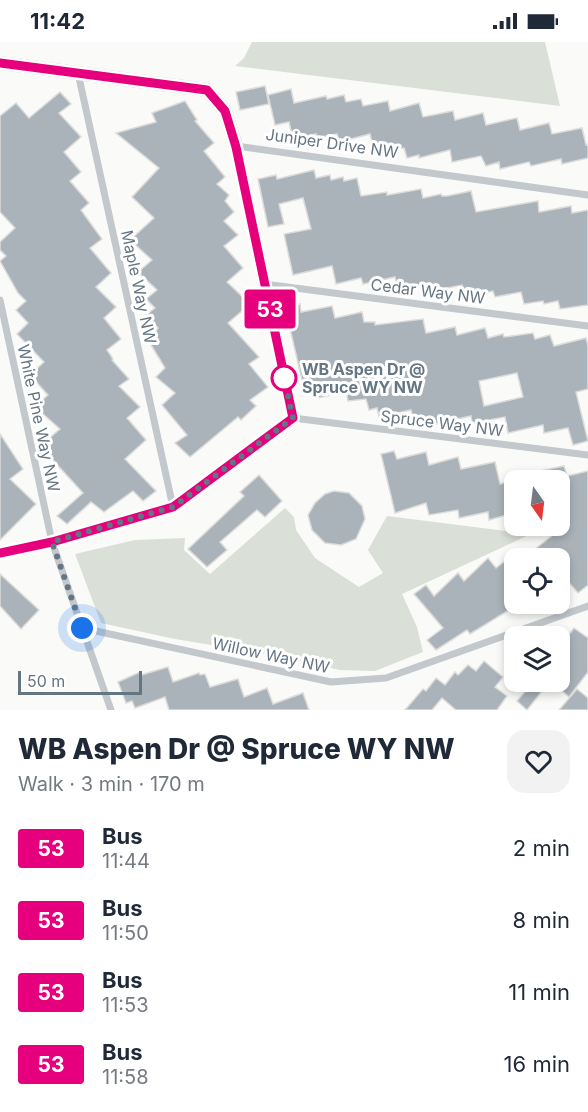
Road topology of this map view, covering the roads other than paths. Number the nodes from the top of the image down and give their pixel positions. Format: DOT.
graph roads {
  1 [pos="0,63"];
  2 [pos="78,73"];
  3 [pos="236,147"];
  4 [pos="588,195"];
  5 [pos="264,284"];
  6 [pos="0,300"];
  7 [pos="588,326"];
  8 [pos="293,418"];
  9 [pos="588,455"];
  10 [pos="173,507"];
  11 [pos="52,542"];
  12 [pos="0,553"];
  13 [pos="588,606"];
  14 [pos="82,628"];
  15 [pos="111,710"];
  1 -- 2 [label="street"];
  2 -- 3 [label="street"];
  2 -- 10 [label="lane, Maple Way NW"];
  3 -- 4 [label="lane, Juniper Drive NW"];
  3 -- 5 [label="lane"];
  5 -- 7 [label="lane, Cedar Way NW"];
  5 -- 8 [label="lane"];
  6 -- 11 [label="lane, White Pine Way NW"];
  8 -- 9 [label="lane, Spruce Way NW"];
  8 -- 10 [label="lane"];
  10 -- 11 [label="lane"];
  11 -- 12 [label="lane"];
  11 -- 14 [label="lane, White Pine Way NW"];
  13 -- 14 [label="lane, Willow Way NW"];
  14 -- 15 [label="lane, White Pine Way NW"];
}
